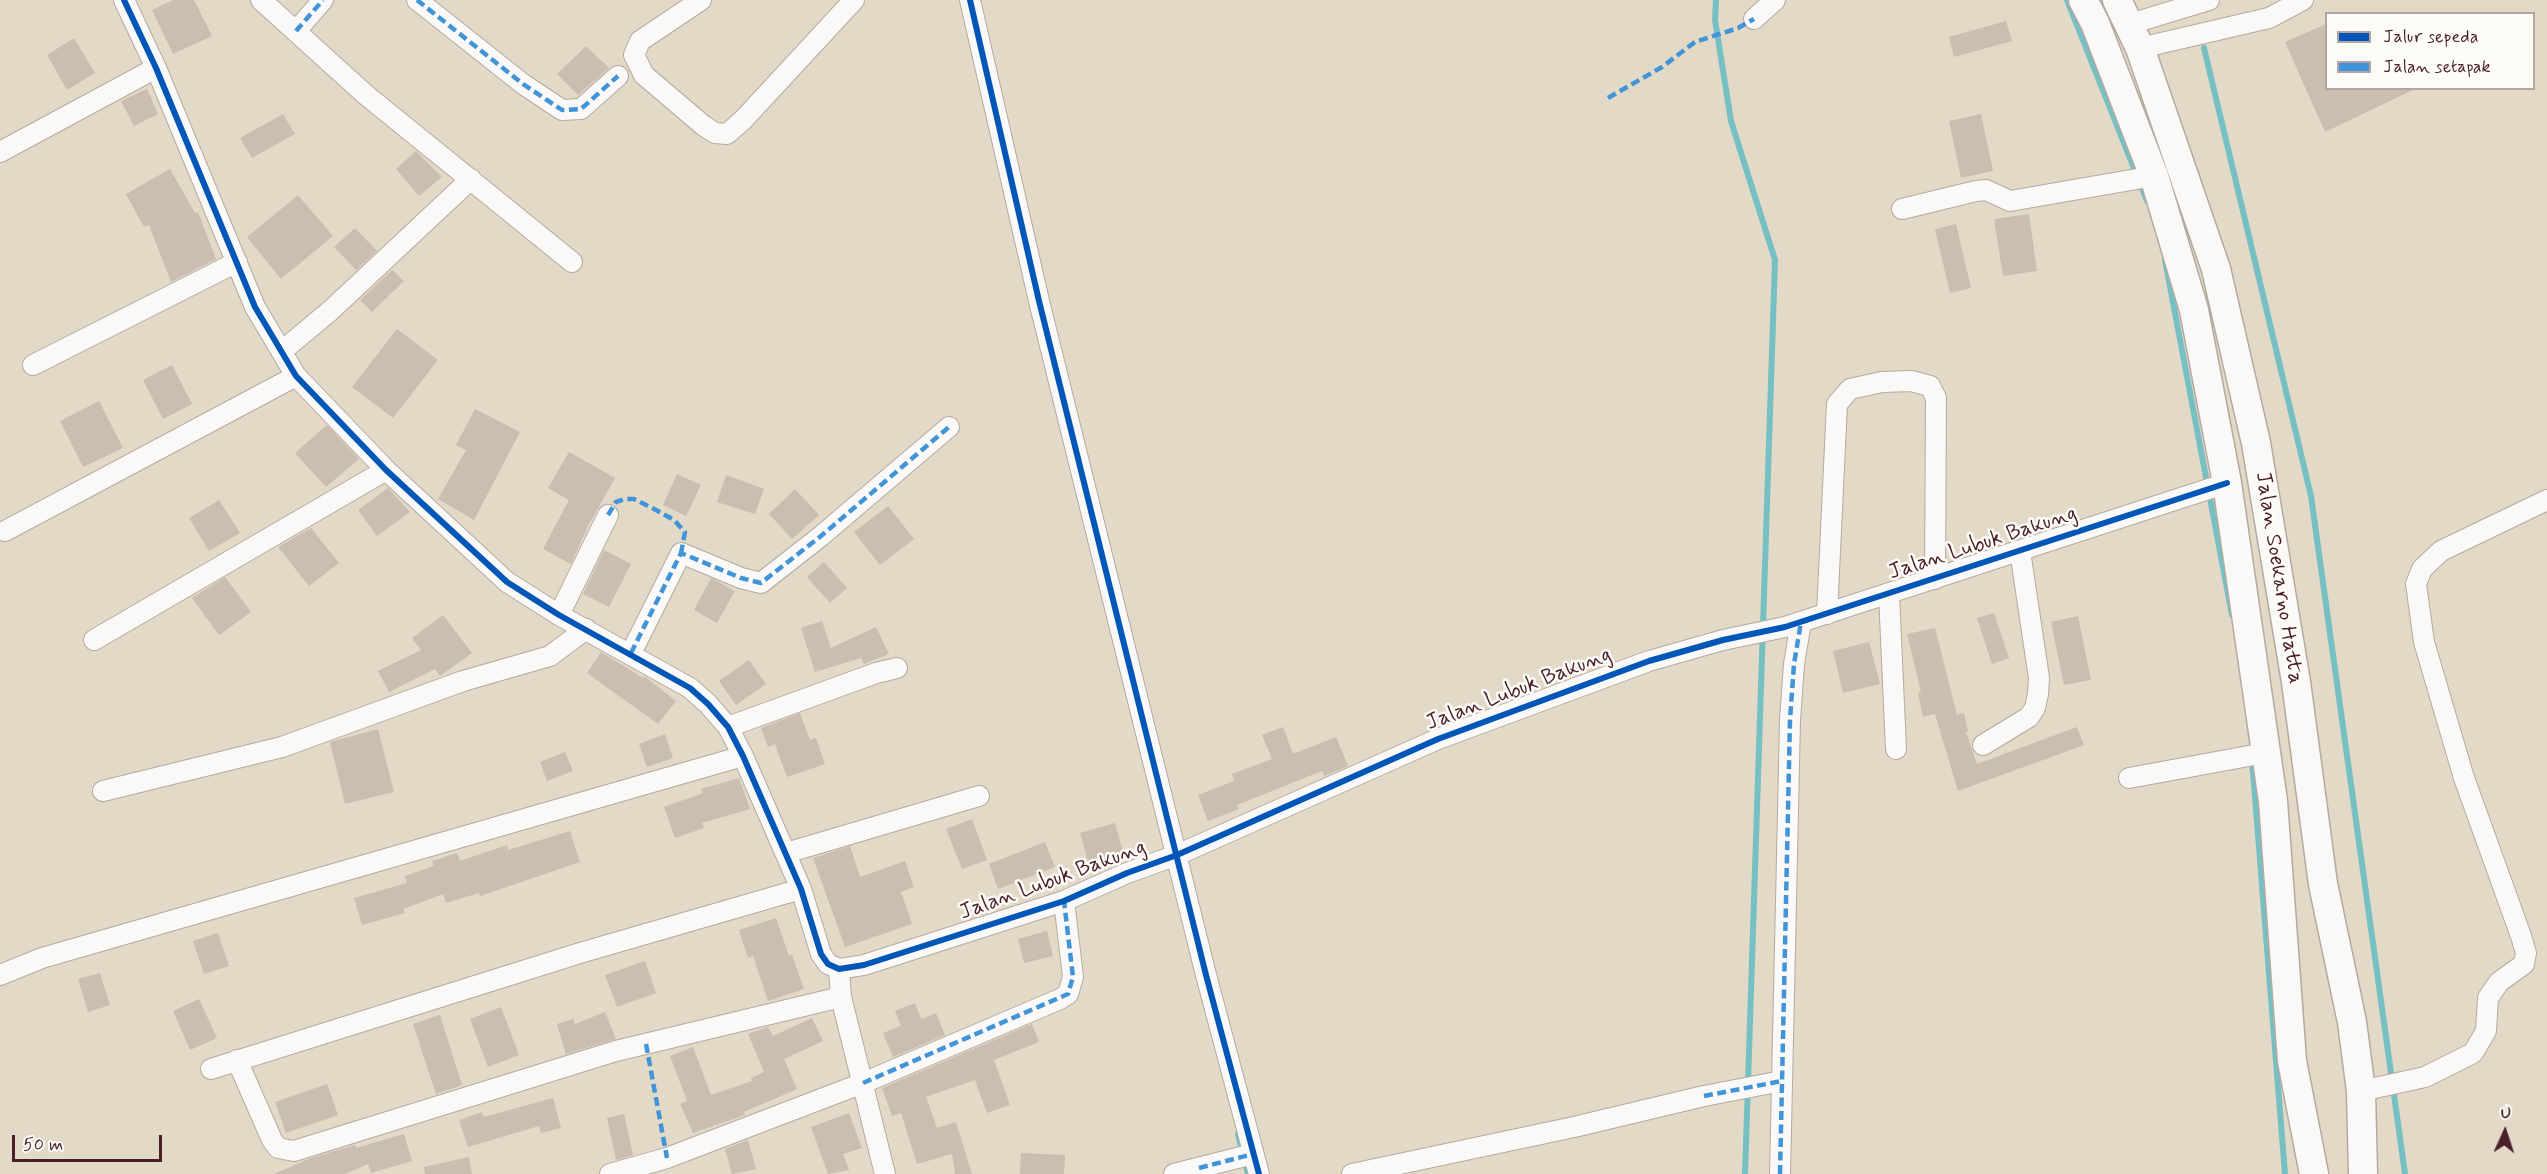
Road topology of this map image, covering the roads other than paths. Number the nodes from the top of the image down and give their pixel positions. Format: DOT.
graph roads {
  1 [pos="124,0"];
  2 [pos="261,0"];
  3 [pos="323,0"];
  4 [pos="417,0"];
  5 [pos="701,0"];
  6 [pos="854,0"];
  7 [pos="970,0"];
  8 [pos="1775,0"];
  9 [pos="2083,0"];
  10 [pos="2210,0"];
  11 [pos="2303,0"];
  12 [pos="1754,19"];
  13 [pos="2129,24"];
  14 [pos="296,31"];
  15 [pos="156,68"];
  16 [pos="618,76"];
  17 [pos="0,152"];
  18 [pos="2154,176"];
  19 [pos="471,180"];
  20 [pos="1902,209"];
  21 [pos="237,262"];
  22 [pos="572,262"];
  23 [pos="282,351"];
  24 [pos="33,366"];
  25 [pos="296,376"];
  26 [pos="949,426"];
  27 [pos="386,470"];
  28 [pos="2223,485"];
  29 [pos="2547,500"];
  30 [pos="608,515"];
  31 [pos="5,531"];
  32 [pos="2020,551"];
  33 [pos="1935,579"];
  34 [pos="1889,594"];
  35 [pos="1827,614"];
  36 [pos="559,615"];
  37 [pos="1793,625"];
  38 [pos="586,629"];
  39 [pos="94,640"];
  40 [pos="631,653"];
  41 [pos="897,668"];
  42 [pos="728,727"];
  43 [pos="1983,745"];
  44 [pos="1896,749"];
  45 [pos="2265,753"];
  46 [pos="743,756"];
  47 [pos="2129,778"];
  48 [pos="103,792"];
  49 [pos="979,796"];
  50 [pos="786,853"];
  51 [pos="1176,856"];
  52 [pos="801,889"];
  53 [pos="1064,902"];
  54 [pos="839,969"];
  55 [pos="0,975"];
  56 [pos="841,998"];
  57 [pos="237,1060"];
  58 [pos="211,1070"];
  59 [pos="863,1083"];
  60 [pos="1776,1083"];
  61 [pos="2373,1089"];
  62 [pos="1250,1155"];
  63 [pos="610,1174"];
  64 [pos="885,1174"];
  65 [pos="1174,1174"];
  66 [pos="1259,1174"];
  67 [pos="1352,1174"];
  68 [pos="1780,1174"];
  69 [pos="2314,1174"];
  70 [pos="2363,1174"];
  1 -- 15 [label="street"];
  2 -- 14 [label="street"];
  3 -- 14 [label="street"];
  4 -- 16 [label="street"];
  5 -- 6 [label="street"];
  7 -- 51 [label="street"];
  8 -- 12 [label="street"];
  9 -- 18 [label="highway, Jalan Soekarno Hatta"];
  10 -- 13 [label="street"];
  11 -- 13 [label="street"];
  13 -- 61 [label="highway, Jalan Soekarno Hatta"];
  14 -- 19 [label="street"];
  15 -- 17 [label="street"];
  15 -- 21 [label="street"];
  18 -- 20 [label="street"];
  18 -- 28 [label="highway, Jalan Soekarno Hatta"];
  19 -- 22 [label="street"];
  19 -- 23 [label="street"];
  21 -- 23 [label="street"];
  21 -- 24 [label="street"];
  23 -- 25 [label="street"];
  25 -- 27 [label="street"];
  25 -- 31 [label="street"];
  26 -- 40 [label="street"];
  27 -- 36 [label="street"];
  27 -- 39 [label="street"];
  28 -- 32 [label="street, Jalan Lubuk Bakung"];
  28 -- 45 [label="highway, Jalan Soekarno Hatta"];
  29 -- 61 [label="street"];
  30 -- 36 [label="street"];
  32 -- 33 [label="street, Jalan Lubuk Bakung"];
  32 -- 43 [label="street"];
  33 -- 34 [label="street, Jalan Lubuk Bakung"];
  33 -- 35 [label="street"];
  34 -- 35 [label="street, Jalan Lubuk Bakung"];
  34 -- 44 [label="street"];
  35 -- 37 [label="street, Jalan Lubuk Bakung"];
  36 -- 38 [label="street"];
  37 -- 51 [label="street, Jalan Lubuk Bakung"];
  37 -- 60 [label="street"];
  38 -- 40 [label="street"];
  38 -- 48 [label="street"];
  40 -- 42 [label="street"];
  41 -- 42 [label="street"];
  42 -- 46 [label="street"];
  45 -- 47 [label="street"];
  45 -- 69 [label="highway, Jalan Soekarno Hatta"];
  46 -- 50 [label="street"];
  46 -- 55 [label="street"];
  49 -- 50 [label="street"];
  50 -- 52 [label="street"];
  51 -- 53 [label="street, Jalan Lubuk Bakung"];
  51 -- 62 [label="street"];
  52 -- 54 [label="street"];
  52 -- 57 [label="street"];
  53 -- 54 [label="street, Jalan Lubuk Bakung"];
  53 -- 59 [label="street"];
  54 -- 56 [label="street"];
  56 -- 57 [label="street"];
  56 -- 59 [label="street"];
  57 -- 58 [label="street"];
  59 -- 63 [label="street"];
  59 -- 64 [label="street"];
  60 -- 67 [label="street"];
  60 -- 68 [label="street"];
  61 -- 70 [label="highway, Jalan Soekarno Hatta"];
  62 -- 65 [label="street"];
  62 -- 66 [label="street"];
}
